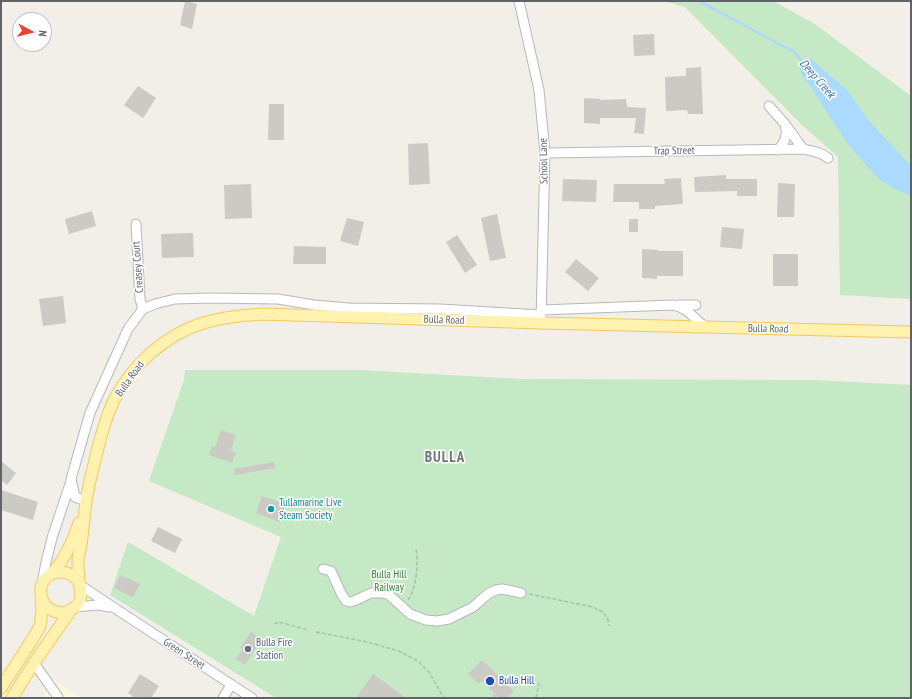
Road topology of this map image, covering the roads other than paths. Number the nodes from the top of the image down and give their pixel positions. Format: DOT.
graph roads {
  1 [pos="519,1"];
  2 [pos="769,106"];
  3 [pos="785,124"];
  4 [pos="803,149"];
  5 [pos="778,150"];
  6 [pos="545,153"];
  7 [pos="828,158"];
  8 [pos="136,224"];
  9 [pos="673,304"];
  10 [pos="696,305"];
  11 [pos="143,309"];
  12 [pos="541,316"];
  13 [pos="707,327"];
  14 [pos="911,332"];
  15 [pos="71,479"];
  16 [pos="86,501"];
  17 [pos="323,569"];
  18 [pos="52,574"];
  19 [pos="42,583"];
  20 [pos="80,584"];
  21 [pos="521,592"];
  22 [pos="41,596"];
  23 [pos="73,609"];
  24 [pos="116,609"];
  25 [pos="34,663"];
  26 [pos="231,685"];
  27 [pos="1,688"];
  28 [pos="12,698"];
  29 [pos="58,698"];
  30 [pos="223,698"];
  31 [pos="252,698"];
  1 -- 6 [label="street, School Lane"];
  2 -- 3 [label="street"];
  3 -- 4 [label="street"];
  3 -- 5 [label="street"];
  4 -- 5 [label="street, Trap Street"];
  4 -- 7 [label="street, Trap Street"];
  5 -- 6 [label="street, Trap Street"];
  6 -- 12 [label="street, School Lane"];
  8 -- 11 [label="street, Creasey Court"];
  9 -- 10 [label="street"];
  9 -- 12 [label="street"];
  9 -- 13 [label="street"];
  11 -- 12 [label="street, Bulla Road"];
  11 -- 15 [label="street, Bulla Road"];
  12 -- 13 [label="main road, Bulla Road"];
  12 -- 16 [label="main road, Bulla Road"];
  13 -- 14 [label="main road, Bulla Road"];
  15 -- 16 [label="street"];
  15 -- 19 [label="street, Bulla Road"];
  16 -- 18 [label="main road, Bulla Road"];
  16 -- 20 [label="main road, Bulla Road"];
  17 -- 21 [label="street"];
  18 -- 19 [label="main road"];
  18 -- 20 [label="main road"];
  19 -- 22 [label="main road"];
  20 -- 23 [label="main road"];
  20 -- 24 [label="street, Green Street"];
  22 -- 23 [label="main road"];
  22 -- 27 [label="main road"];
  23 -- 24 [label="street, Green Street"];
  23 -- 25 [label="main road"];
  24 -- 26 [label="street, Green Street"];
  25 -- 28 [label="main road"];
  25 -- 29 [label="street"];
  26 -- 30 [label="street"];
  26 -- 31 [label="street, Green Street"];
}
